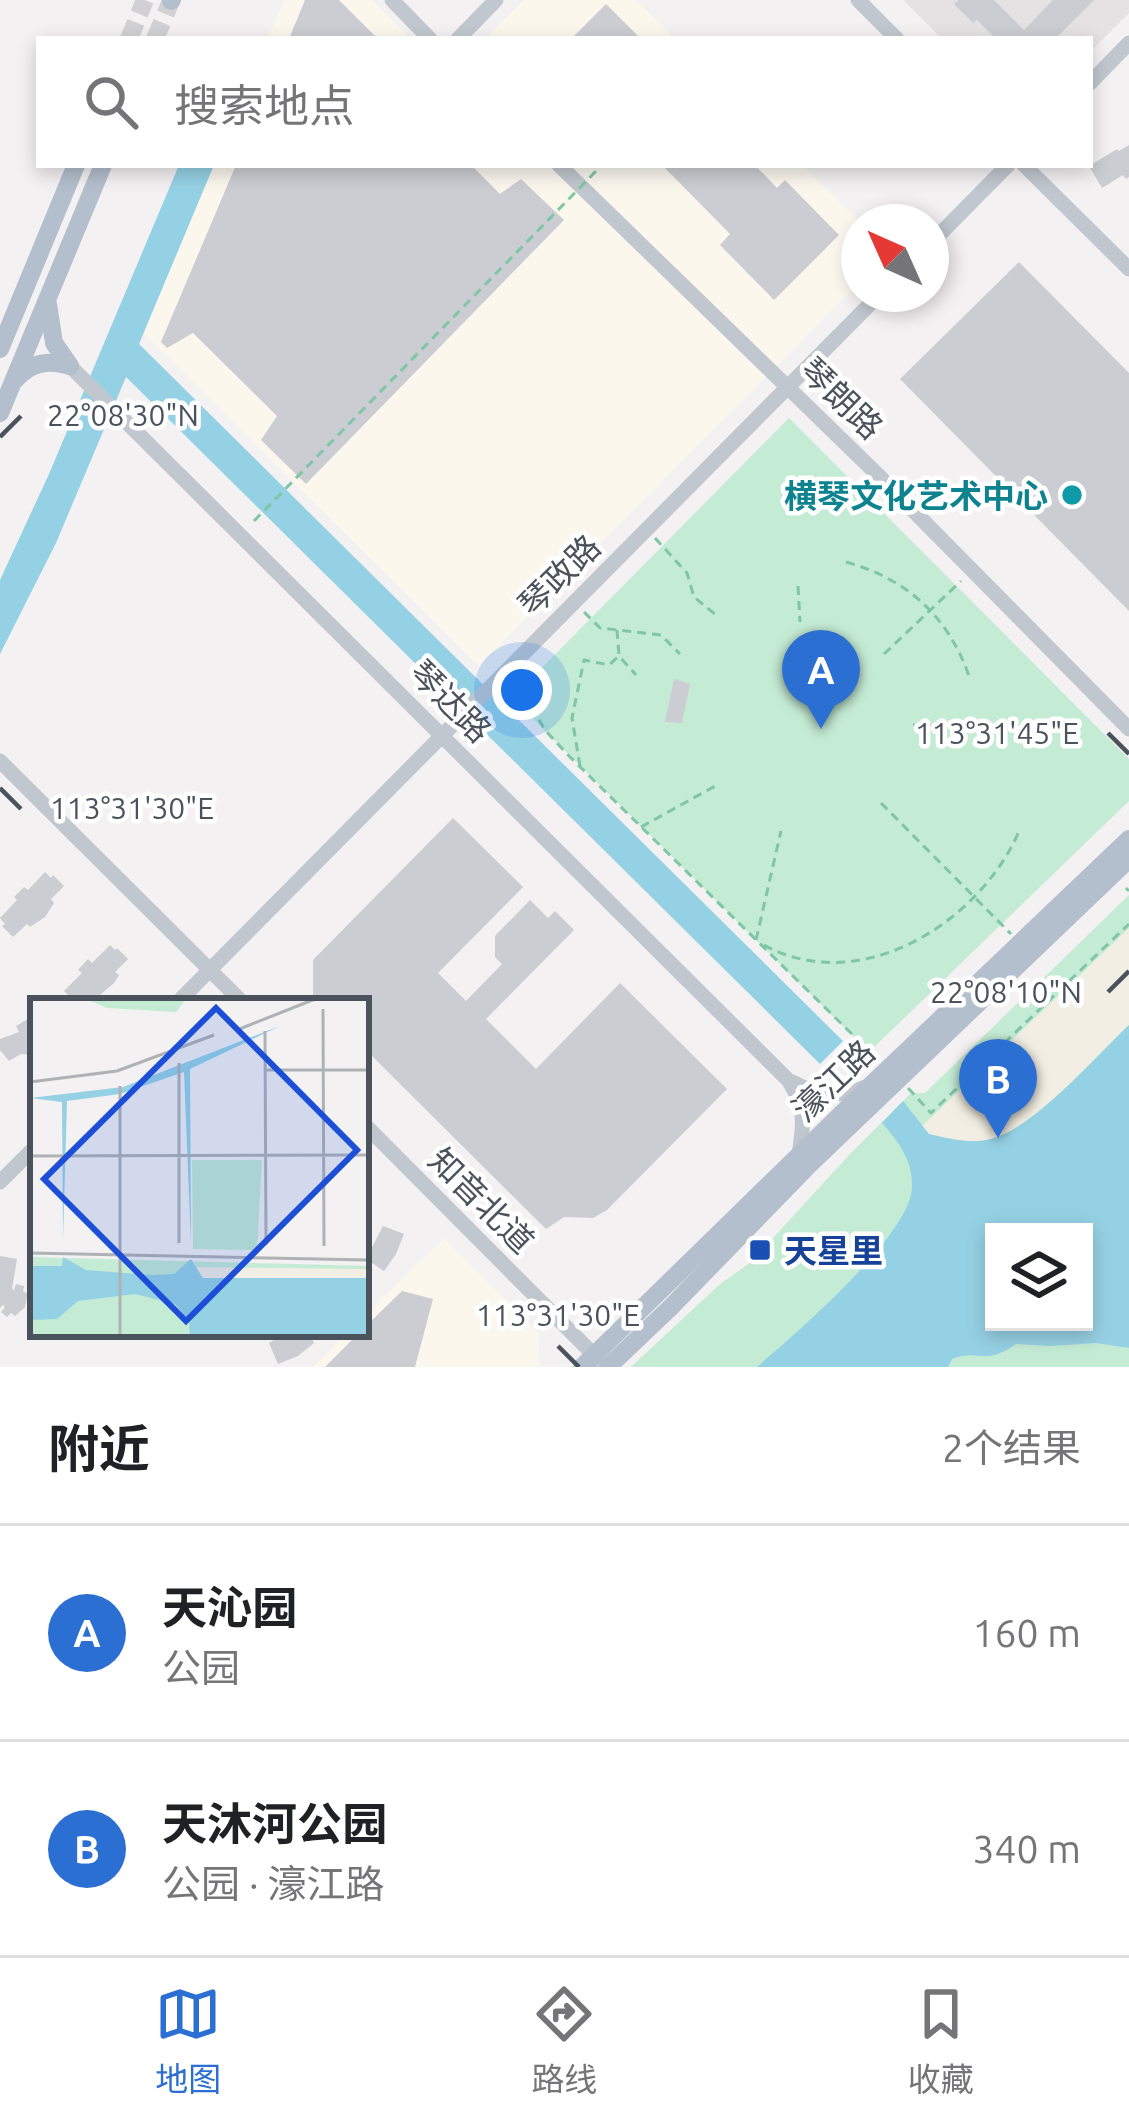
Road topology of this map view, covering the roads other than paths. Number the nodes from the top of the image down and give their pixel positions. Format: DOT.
graph roads {
  1 [pos="392,0"];
  2 [pos="496,0"];
  3 [pos="858,0"];
  4 [pos="427,36"];
  5 [pos="461,36"];
  6 [pos="894,36"];
  7 [pos="1129,43"];
  8 [pos="1093,79"];
  9 [pos="75,168"];
  10 [pos="102,168"];
  11 [pos="562,168"];
  12 [pos="1005,168"];
  13 [pos="1027,168"];
  14 [pos="949,225"];
  15 [pos="1129,269"];
  16 [pos="48,298"];
  17 [pos="862,312"];
  18 [pos="0,349"];
  19 [pos="70,366"];
  20 [pos="14,381"];
  21 [pos="788,387"];
  22 [pos="0,413"];
  23 [pos="1129,729"];
  24 [pos="443,736"];
  25 [pos="0,761"];
  26 [pos="1129,839"];
  27 [pos="1129,859"];
  28 [pos="210,970"];
  29 [pos="182,998"];
  30 [pos="238,998"];
  31 [pos="789,1081"];
  32 [pos="870,1086"];
  33 [pos="369,1129"];
  34 [pos="30,1152"];
  35 [pos="800,1155"];
  36 [pos="0,1182"];
  37 [pos="598,1364"];
  1 -- 4 [label="street"];
  2 -- 5 [label="street"];
  3 -- 6 [label="street"];
  7 -- 8 [label="street"];
  9 -- 18 [label="main road"];
  10 -- 16 [label="main road"];
  11 -- 21 [label="street, 琴朗路"];
  12 -- 14 [label="street"];
  13 -- 15 [label="street"];
  16 -- 19 [label="main road"];
  16 -- 20 [label="main road"];
  17 -- 21 [label="street, 琴政路"];
  19 -- 20 [label="main road"];
  19 -- 24 [label="street, 琴达路"];
  20 -- 22 [label="main road"];
  21 -- 23 [label="street, 琴朗路"];
  21 -- 24 [label="street, 琴政路"];
  24 -- 28 [label="street, 琴政路"];
  24 -- 31 [label="street, 琴达路"];
  25 -- 28 [label="street"];
  26 -- 32 [label="main road, 濠江路"];
  27 -- 37 [label="main road, 濠江路"];
  28 -- 29 [label="street, 琴政路"];
  28 -- 30 [label="street"];
  31 -- 32 [label="street"];
  31 -- 35 [label="street"];
  32 -- 35 [label="main road, 濠江路"];
  33 -- 37 [label="street, 知音北道"];
  34 -- 36 [label="street"];
  35 -- 37 [label="main road, 濠江路"];
}
